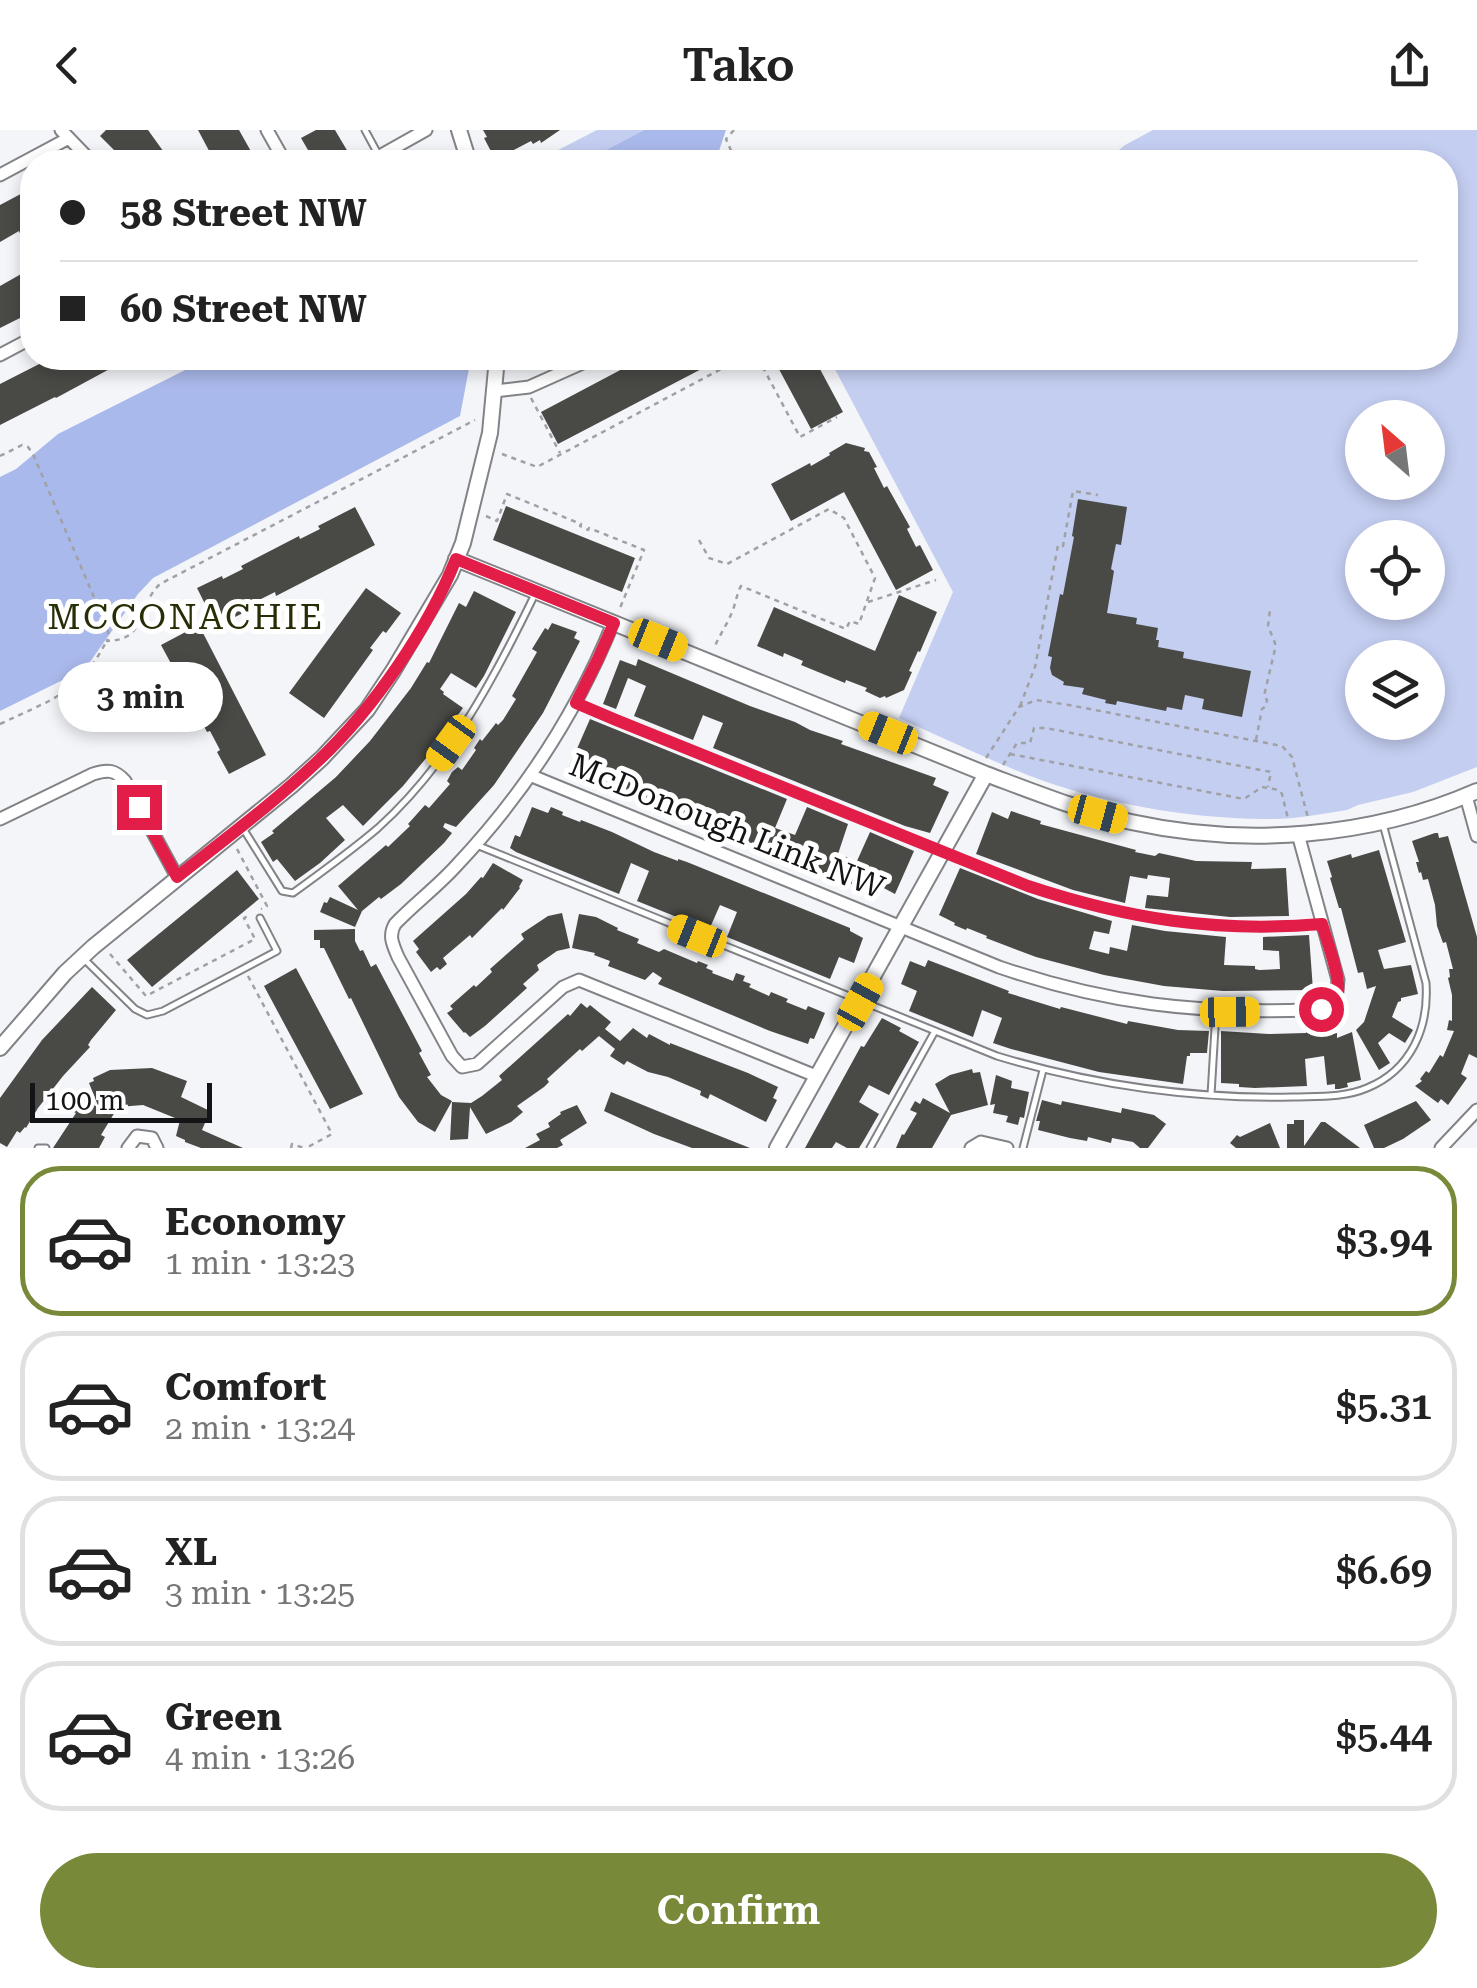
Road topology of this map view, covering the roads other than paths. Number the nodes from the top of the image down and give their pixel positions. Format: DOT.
graph roads {
  1 [pos="426,130"];
  2 [pos="65,134"];
  3 [pos="40,150"];
  4 [pos="391,150"];
  5 [pos="496,370"];
  6 [pos="569,370"];
  7 [pos="495,391"];
  8 [pos="456,559"];
  9 [pos="536,591"];
  10 [pos="614,623"];
  11 [pos="576,703"];
  12 [pos="986,766"];
  13 [pos="532,776"];
  14 [pos="1471,793"];
  15 [pos="0,818"];
  16 [pos="1382,822"];
  17 [pos="242,826"];
  18 [pos="1298,834"];
  19 [pos="1477,836"];
  20 [pos="476,845"];
  21 [pos="942,851"];
  22 [pos="177,877"];
  23 [pos="260,918"];
  24 [pos="1322,924"];
  25 [pos="901,926"];
  26 [pos="82,957"];
  27 [pos="860,1002"];
  28 [pos="1216,1011"];
  29 [pos="934,1032"];
  30 [pos="0,1048"];
  31 [pos="1043,1070"];
  32 [pos="816,1076"];
  33 [pos="1211,1094"];
  34 [pos="1477,1110"];
  35 [pos="38,1148"];
  36 [pos="46,1148"];
  37 [pos="128,1148"];
  38 [pos="157,1148"];
  39 [pos="777,1148"];
  40 [pos="870,1148"];
  41 [pos="971,1148"];
  42 [pos="1008,1148"];
  43 [pos="1022,1148"];
  44 [pos="1442,1148"];
  1 -- 4 [label="street"];
  2 -- 3 [label="street"];
  5 -- 7 [label="street"];
  6 -- 7 [label="street"];
  7 -- 8 [label="street"];
  8 -- 9 [label="street"];
  8 -- 17 [label="street"];
  9 -- 10 [label="street"];
  9 -- 17 [label="lane"];
  10 -- 11 [label="street"];
  10 -- 12 [label="street"];
  11 -- 13 [label="street"];
  11 -- 21 [label="lane"];
  12 -- 18 [label="street"];
  12 -- 21 [label="street"];
  13 -- 20 [label="street"];
  13 -- 25 [label="street, McDonough Link NW"];
  14 -- 16 [label="street"];
  14 -- 19 [label="street"];
  15 -- 22 [label="street"];
  16 -- 18 [label="street"];
  16 -- 33 [label="lane"];
  17 -- 22 [label="street"];
  18 -- 24 [label="street"];
  20 -- 27 [label="lane"];
  20 -- 32 [label="street"];
  21 -- 24 [label="lane"];
  21 -- 25 [label="street"];
  22 -- 26 [label="street"];
  23 -- 26 [label="lane"];
  24 -- 28 [label="street, McDonough Link NW"];
  25 -- 27 [label="street"];
  25 -- 28 [label="street, McDonough Link NW"];
  26 -- 30 [label="street"];
  27 -- 29 [label="lane"];
  27 -- 32 [label="street"];
  28 -- 33 [label="lane"];
  29 -- 31 [label="lane"];
  29 -- 40 [label="lane"];
  31 -- 33 [label="lane"];
  31 -- 43 [label="lane"];
  32 -- 39 [label="street"];
  34 -- 44 [label="street"];
  35 -- 36 [label="lane"];
  37 -- 38 [label="street"];
  41 -- 42 [label="street"];
}
